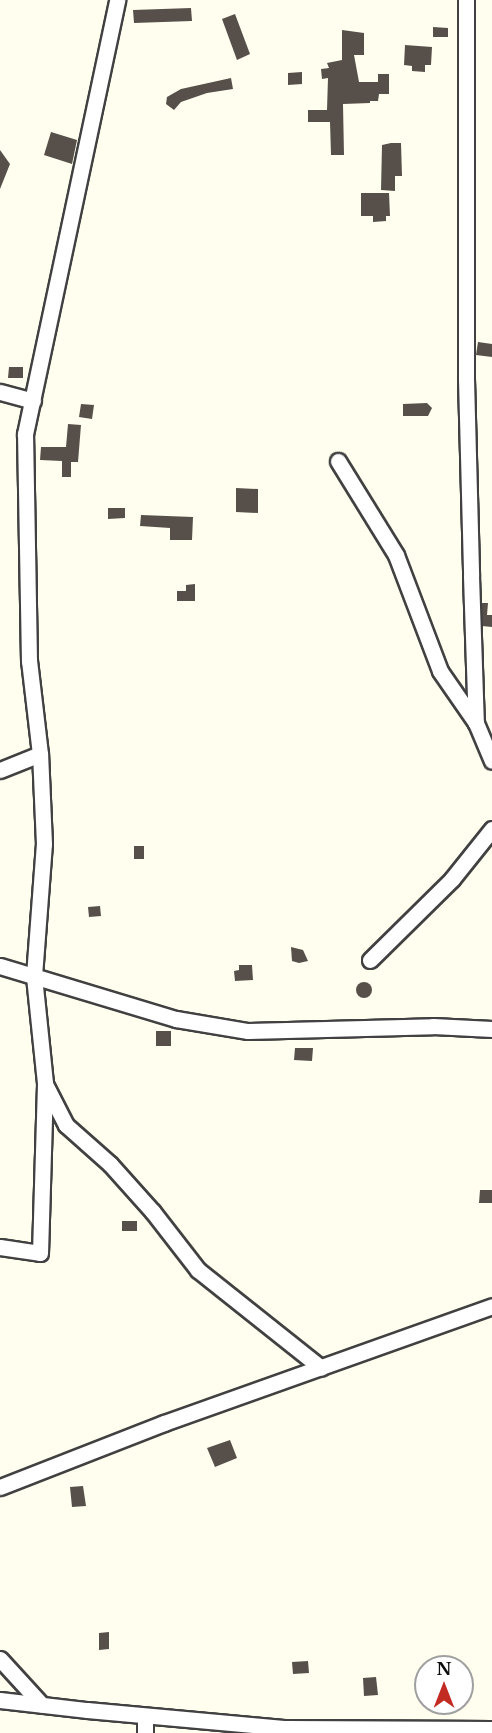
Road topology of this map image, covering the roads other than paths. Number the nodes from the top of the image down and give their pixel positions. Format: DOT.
graph roads {
  1 [pos="117,0"];
  2 [pos="466,0"];
  3 [pos="0,392"];
  4 [pos="33,401"];
  5 [pos="338,460"];
  6 [pos="476,723"];
  7 [pos="40,754"];
  8 [pos="492,761"];
  9 [pos="0,770"];
  10 [pos="492,829"];
  11 [pos="370,960"];
  12 [pos="0,966"];
  13 [pos="34,976"];
  14 [pos="492,1029"];
  15 [pos="45,1083"];
  16 [pos="0,1247"];
  17 [pos="492,1306"];
  18 [pos="321,1368"];
  19 [pos="0,1487"];
  20 [pos="0,1659"];
  21 [pos="0,1700"];
  22 [pos="42,1705"];
  23 [pos="145,1716"];
  24 [pos="272,1730"];
  25 [pos="492,1730"];
  26 [pos="145,1733"];
  1 -- 4 [label="street"];
  2 -- 6 [label="street"];
  3 -- 4 [label="street"];
  4 -- 7 [label="street"];
  5 -- 6 [label="street"];
  6 -- 8 [label="street"];
  7 -- 9 [label="street"];
  7 -- 13 [label="street"];
  10 -- 11 [label="street"];
  12 -- 13 [label="street"];
  13 -- 14 [label="street"];
  13 -- 15 [label="street"];
  15 -- 16 [label="street"];
  15 -- 18 [label="street"];
  17 -- 18 [label="street"];
  18 -- 19 [label="street"];
  20 -- 22 [label="street"];
  21 -- 22 [label="street"];
  22 -- 23 [label="street"];
  23 -- 24 [label="street"];
  23 -- 26 [label="street"];
  24 -- 25 [label="street"];
}
